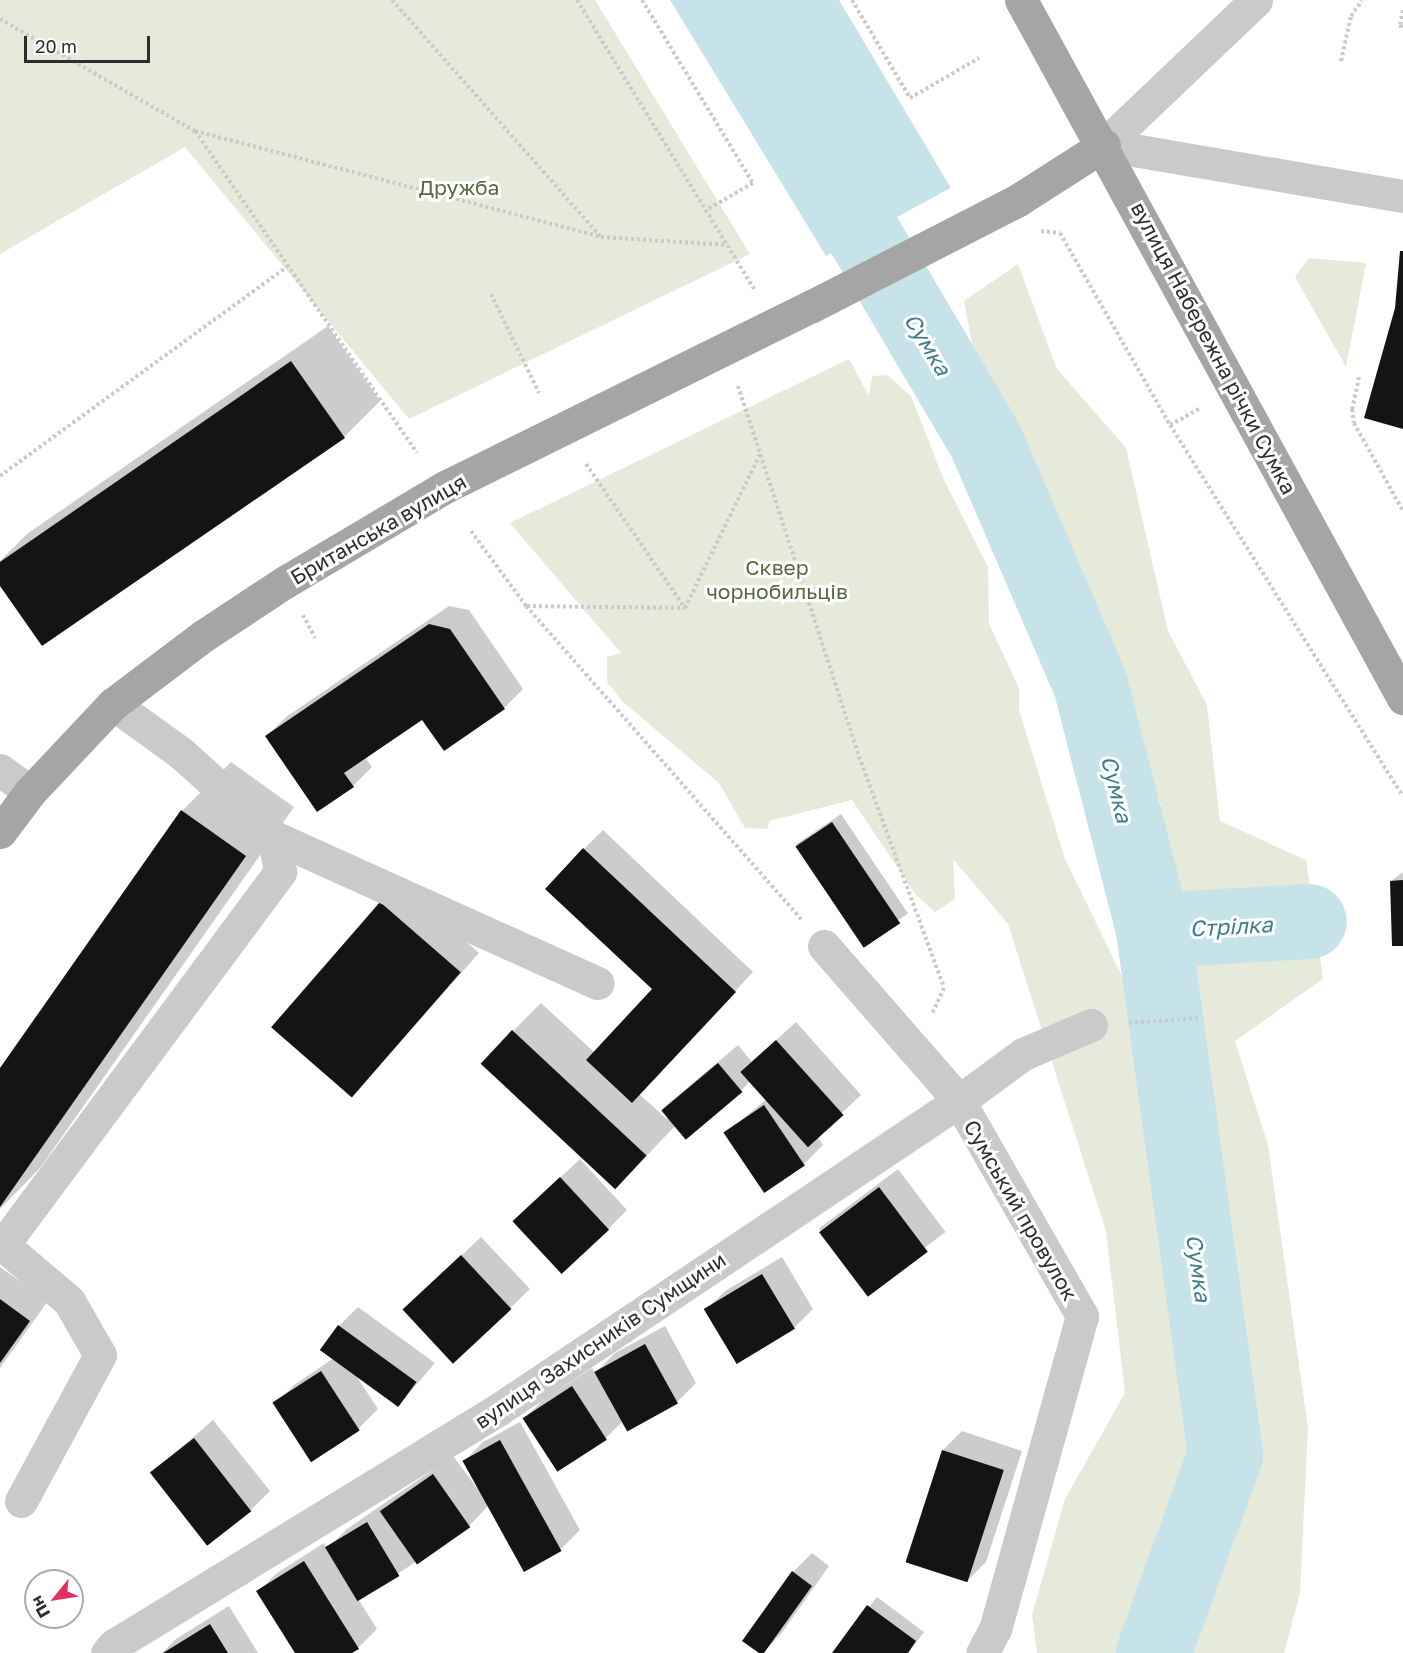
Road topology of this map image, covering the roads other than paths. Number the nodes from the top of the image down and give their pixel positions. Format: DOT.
graph roads {
  1 [pos="1021,0"];
  2 [pos="1256,0"];
  3 [pos="1104,145"];
  4 [pos="1403,196"];
  5 [pos="1403,698"];
  6 [pos="113,704"];
  7 [pos="0,770"];
  8 [pos="30,792"];
  9 [pos="0,832"];
  10 [pos="274,837"];
  11 [pos="824,946"];
  12 [pos="598,983"];
  13 [pos="1091,1025"];
  14 [pos="959,1101"];
  15 [pos="2,1244"];
  16 [pos="21,1501"];
  17 [pos="107,1653"];
  18 [pos="982,1653"];
  1 -- 3 [label="main road, вулиця Набережна річки Сумка"];
  2 -- 3 [label="street"];
  3 -- 4 [label="street"];
  3 -- 5 [label="main road, вулиця Набережна річки Сумка"];
  3 -- 6 [label="main road, Британська вулиця"];
  6 -- 8 [label="main road, Британська вулиця"];
  6 -- 10 [label="street"];
  7 -- 8 [label="street"];
  8 -- 9 [label="main road, Британська вулиця"];
  10 -- 12 [label="street"];
  10 -- 15 [label="street"];
  11 -- 14 [label="street, Сумський провулок"];
  13 -- 14 [label="street, вулиця Захисників Сумщини"];
  14 -- 17 [label="street, вулиця Захисників Сумщини"];
  14 -- 18 [label="street, Сумський провулок"];
  15 -- 16 [label="street"];
}
